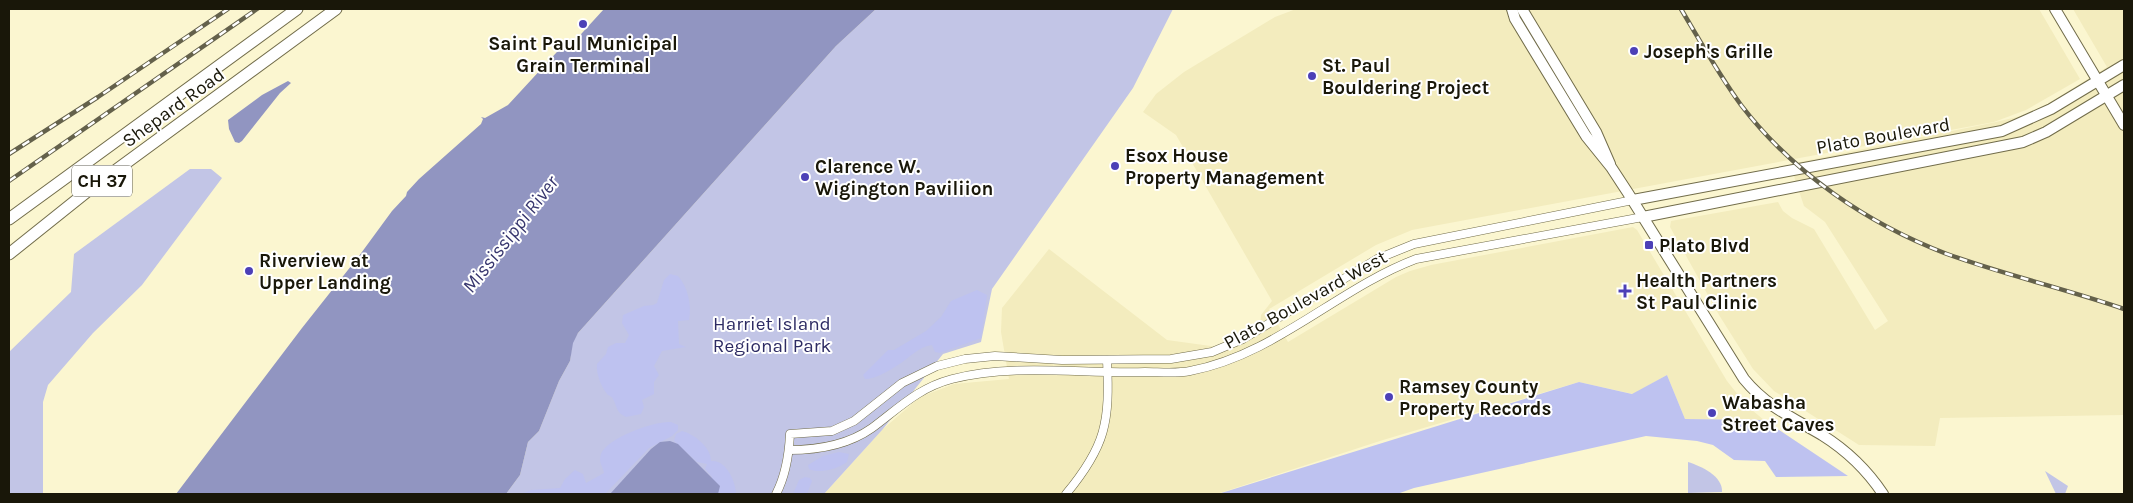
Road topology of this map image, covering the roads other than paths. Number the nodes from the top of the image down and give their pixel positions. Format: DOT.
graph roads {
  1 [pos="297,9"];
  2 [pos="336,9"];
  3 [pos="1512,9"];
  4 [pos="1522,9"];
  5 [pos="2055,9"];
  6 [pos="2124,65"];
  7 [pos="2098,80"];
  8 [pos="2124,86"];
  9 [pos="2107,96"];
  10 [pos="2124,125"];
  11 [pos="1611,167"];
  12 [pos="1633,200"];
  13 [pos="1643,216"];
  14 [pos="9,219"];
  15 [pos="9,254"];
  16 [pos="1107,360"];
  17 [pos="1107,373"];
  18 [pos="789,450"];
  19 [pos="776,494"];
  20 [pos="1066,494"];
  21 [pos="1883,494"];
  1 -- 14 [label="highway, Shepard Road / CH 37"];
  2 -- 15 [label="highway, Shepard Road / CH 37"];
  3 -- 11 [label="main road"];
  4 -- 11 [label="main road"];
  5 -- 7 [label="main road"];
  6 -- 7 [label="main road, Plato Boulevard"];
  7 -- 9 [label="main road"];
  7 -- 12 [label="main road, Plato Boulevard"];
  8 -- 9 [label="main road, Plato Boulevard"];
  9 -- 10 [label="main road"];
  9 -- 13 [label="main road, Plato Boulevard"];
  11 -- 12 [label="main road"];
  12 -- 13 [label="main road"];
  12 -- 16 [label="street, Plato Boulevard West"];
  13 -- 17 [label="street, Plato Boulevard West"];
  13 -- 21 [label="main road"];
  16 -- 17 [label="street"];
  16 -- 18 [label="street, Plato Boulevard West"];
  17 -- 18 [label="street, Plato Boulevard West"];
  17 -- 20 [label="street"];
  18 -- 19 [label="street"];
}
